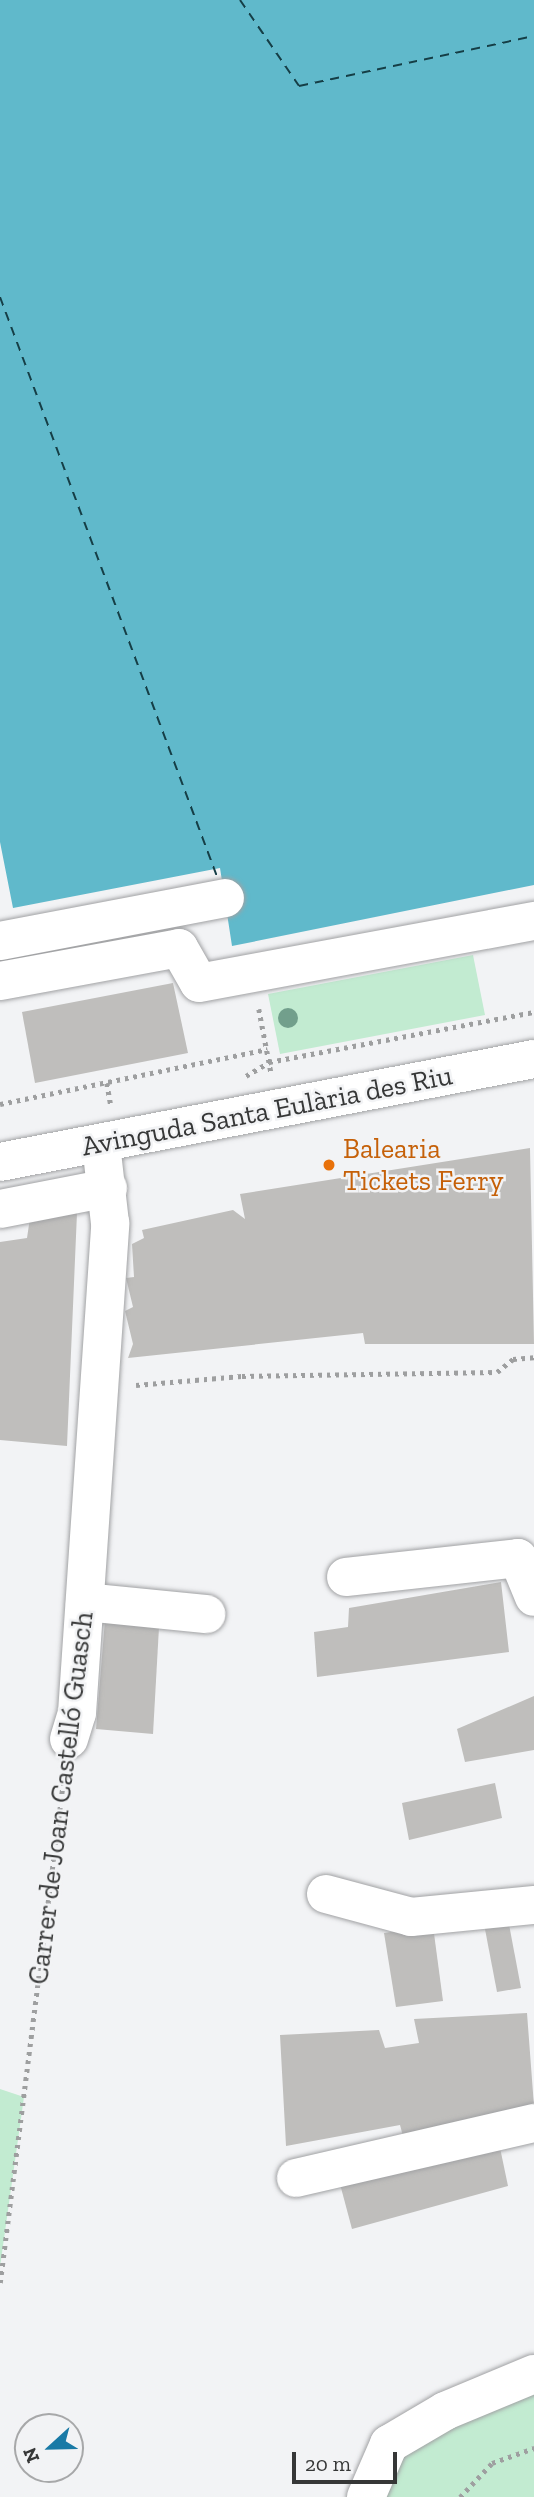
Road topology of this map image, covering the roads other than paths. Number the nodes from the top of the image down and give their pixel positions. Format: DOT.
graph roads {
  1 [pos="225,898"];
  2 [pos="534,921"];
  3 [pos="11,939"];
  4 [pos="0,970"];
  5 [pos="0,981"];
  6 [pos="534,1059"];
  7 [pos="101,1144"];
  8 [pos="0,1163"];
  9 [pos="108,1188"];
  10 [pos="0,1209"];
  11 [pos="346,1577"];
  12 [pos="534,1597"];
  13 [pos="85,1602"];
  14 [pos="206,1614"];
  15 [pos="69,1740"];
  16 [pos="326,1894"];
  17 [pos="534,1905"];
  18 [pos="534,2123"];
  19 [pos="296,2178"];
  20 [pos="534,2374"];
  21 [pos="366,2497"];
  1 -- 3 [label="street"];
  2 -- 5 [label="street"];
  3 -- 4 [label="street"];
  6 -- 7 [label="street, Avinguda Santa Eulària des Riu"];
  7 -- 8 [label="street, Avinguda Santa Eulària des Riu"];
  7 -- 9 [label="street, Carrer de Joan Castelló Guasch"];
  9 -- 10 [label="street"];
  9 -- 13 [label="street, Carrer de Joan Castelló Guasch"];
  11 -- 12 [label="street"];
  13 -- 14 [label="street"];
  13 -- 15 [label="street, Carrer de Joan Castelló Guasch"];
  16 -- 17 [label="street"];
  18 -- 19 [label="street"];
  20 -- 21 [label="street"];
}
